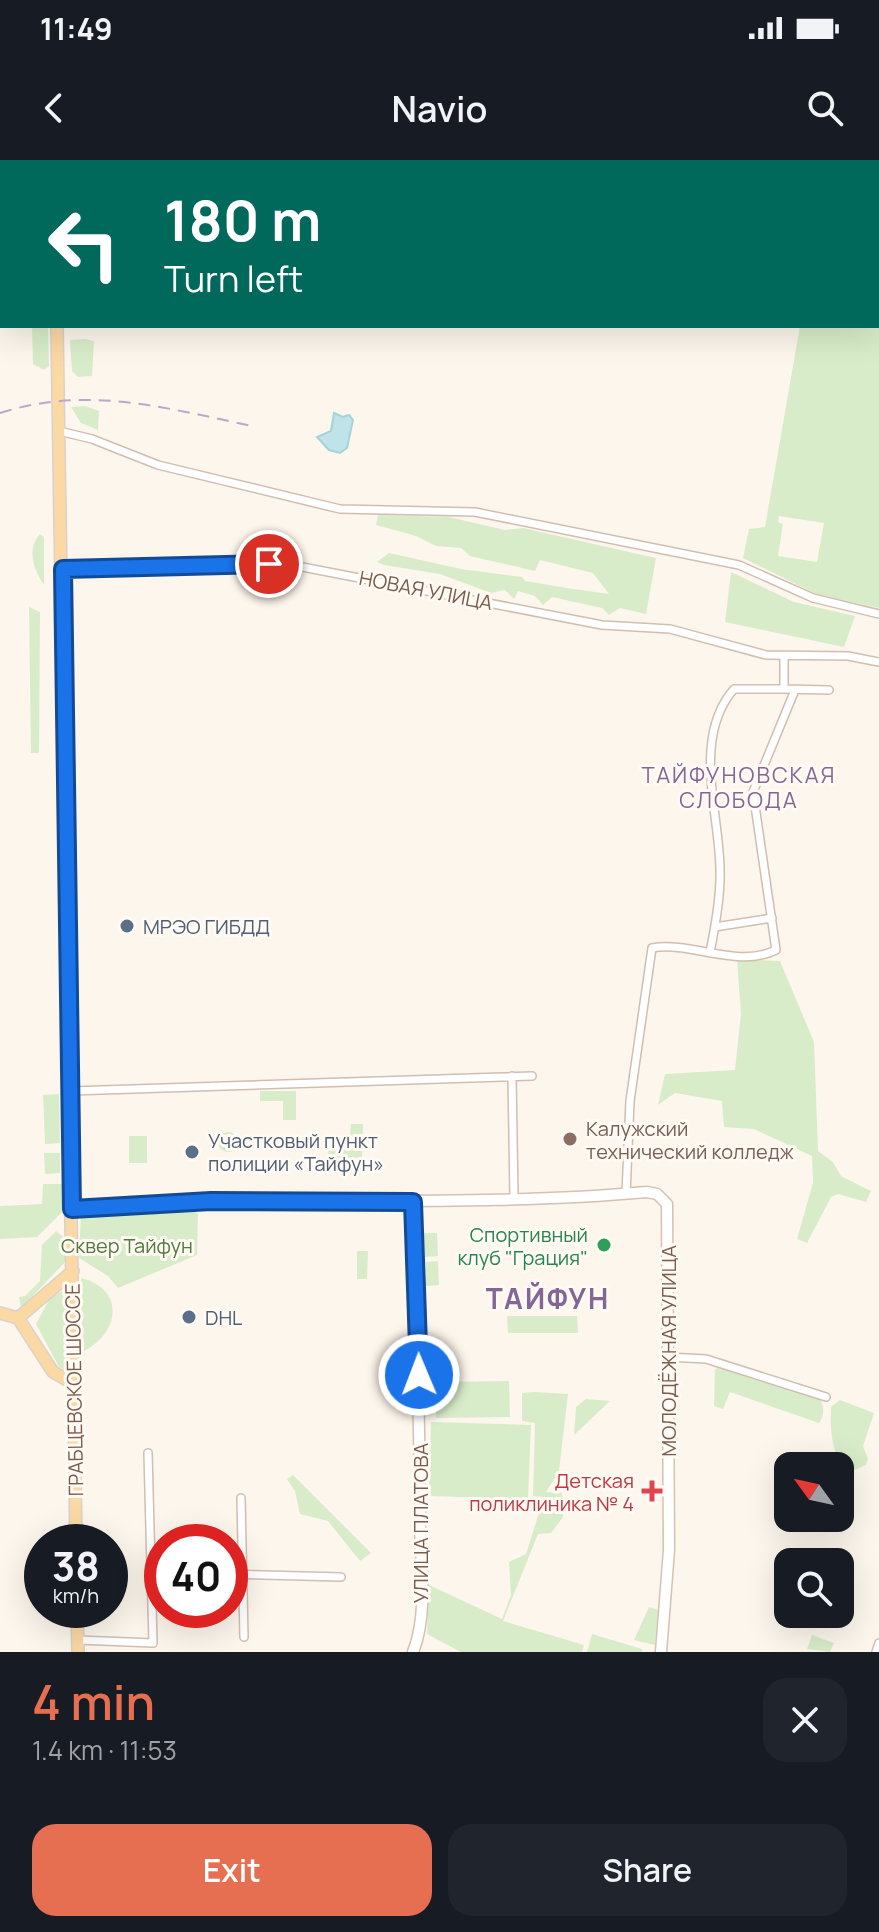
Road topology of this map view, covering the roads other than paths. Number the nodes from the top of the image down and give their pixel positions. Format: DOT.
graph roads {
  1 [pos="57,328"];
  2 [pos="59,431"];
  3 [pos="63,569"];
  4 [pos="879,614"];
  5 [pos="784,656"];
  6 [pos="879,662"];
  7 [pos="784,689"];
  8 [pos="795,690"];
  9 [pos="829,690"];
  10 [pos="772,918"];
  11 [pos="715,927"];
  12 [pos="710,953"];
  13 [pos="512,1076"];
  14 [pos="532,1076"];
  15 [pos="71,1091"];
  16 [pos="626,1194"];
  17 [pos="514,1198"];
  18 [pos="413,1202"];
  19 [pos="72,1209"];
  20 [pos="73,1271"];
  21 [pos="44,1297"];
  22 [pos="0,1313"];
  23 [pos="18,1318"];
  24 [pos="31,1336"];
  25 [pos="668,1357"];
  26 [pos="74,1384"];
  27 [pos="826,1397"];
  28 [pos="148,1453"];
  29 [pos="241,1498"];
  30 [pos="76,1524"];
  31 [pos="150,1524"];
  32 [pos="242,1524"];
  33 [pos="248,1576"];
  34 [pos="341,1577"];
  35 [pos="153,1628"];
  36 [pos="244,1628"];
  37 [pos="244,1637"];
  38 [pos="879,1643"];
  39 [pos="78,1646"];
  40 [pos="413,1652"];
  41 [pos="661,1652"];
  42 [pos="876,1652"];
  1 -- 2 [label="main road, ГРАБЦЕВСКОЕ ШОССЕ"];
  2 -- 3 [label="main road, ГРАБЦЕВСКОЕ ШОССЕ"];
  2 -- 4 [label="street"];
  3 -- 5 [label="street, НОВАЯ УЛИЦА"];
  3 -- 15 [label="main road, ГРАБЦЕВСКОЕ ШОССЕ"];
  5 -- 6 [label="street, НОВАЯ УЛИЦА"];
  5 -- 7 [label="street"];
  7 -- 8 [label="street"];
  7 -- 11 [label="street"];
  8 -- 9 [label="street"];
  8 -- 10 [label="street"];
  10 -- 11 [label="street"];
  10 -- 12 [label="street"];
  11 -- 12 [label="street"];
  12 -- 16 [label="street"];
  13 -- 14 [label="street"];
  13 -- 15 [label="street"];
  13 -- 17 [label="street"];
  15 -- 19 [label="main road, ГРАБЦЕВСКОЕ ШОССЕ"];
  16 -- 17 [label="street"];
  16 -- 25 [label="street, МОЛОДЁЖНАЯ УЛИЦА"];
  17 -- 18 [label="street"];
  18 -- 19 [label="street"];
  18 -- 40 [label="street, УЛИЦА ПЛАТОВА"];
  19 -- 20 [label="main road, ГРАБЦЕВСКОЕ ШОССЕ"];
  20 -- 21 [label="main road"];
  20 -- 26 [label="main road, ГРАБЦЕВСКОЕ ШОССЕ"];
  21 -- 23 [label="main road"];
  21 -- 24 [label="main road"];
  22 -- 23 [label="main road"];
  23 -- 24 [label="main road"];
  24 -- 26 [label="main road"];
  25 -- 27 [label="street"];
  25 -- 41 [label="street, МОЛОДЁЖНАЯ УЛИЦА"];
  26 -- 30 [label="main road, ГРАБЦЕВСКОЕ ШОССЕ"];
  28 -- 31 [label="street"];
  29 -- 32 [label="street"];
  33 -- 34 [label="street"];
  35 -- 39 [label="street"];
  36 -- 37 [label="street"];
  38 -- 42 [label="street"];
}
